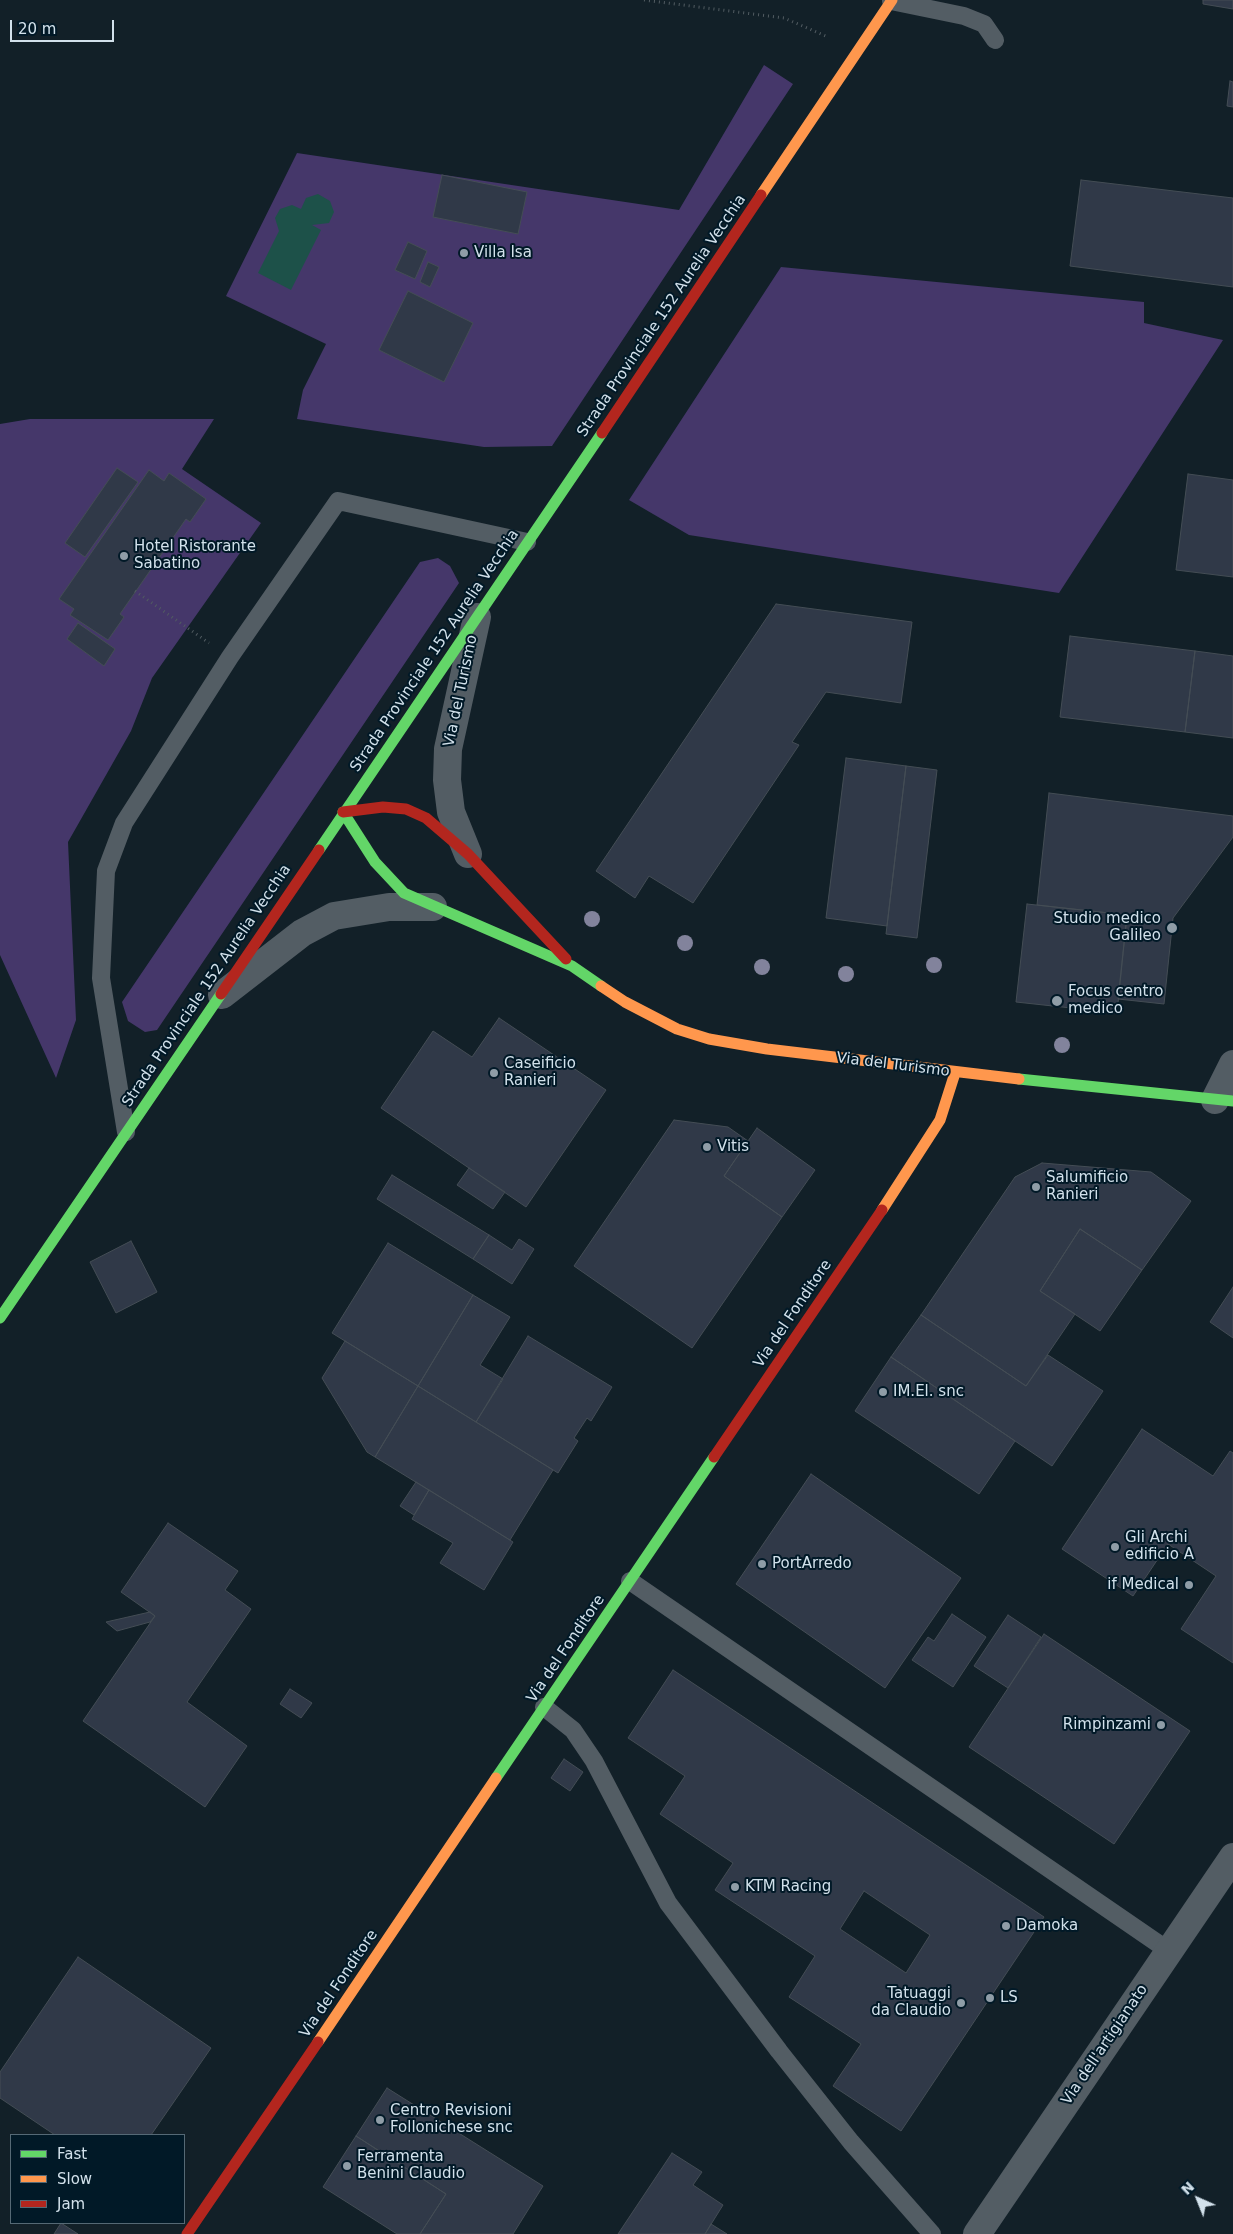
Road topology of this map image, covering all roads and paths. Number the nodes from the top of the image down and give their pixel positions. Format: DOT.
graph roads {
  1 [pos="644,0"];
  2 [pos="891,1"];
  3 [pos="995,40"];
  4 [pos="857,52"];
  5 [pos="528,542"];
  6 [pos="136,591"];
  7 [pos="477,615"];
  8 [pos="230,657"];
  9 [pos="343,812"];
  10 [pos="468,854"];
  11 [pos="433,907"];
  12 [pos="572,966"];
  13 [pos="215,1000"];
  14 [pos="1233,1064"];
  15 [pos="955,1073"];
  16 [pos="1224,1100"];
  17 [pos="126,1132"];
  18 [pos="0,1318"];
  19 [pos="630,1581"];
  20 [pos="544,1707"];
  21 [pos="1233,1857"];
  22 [pos="1169,1951"];
  23 [pos="187,2234"];
  24 [pos="932,2234"];
  25 [pos="977,2234"];
  1 -- 4 [label="path"];
  2 -- 3 [label="lane"];
  2 -- 4 [label="street, Strada Provinciale 152 Aurelia Vecchia"];
  4 -- 5 [label="street, Strada Provinciale 152 Aurelia Vecchia"];
  5 -- 7 [label="street, Strada Provinciale 152 Aurelia Vecchia"];
  5 -- 8 [label="lane"];
  6 -- 8 [label="path"];
  7 -- 9 [label="street, Strada Provinciale 152 Aurelia Vecchia"];
  7 -- 10 [label="street, Via del Turismo"];
  8 -- 17 [label="lane"];
  9 -- 10 [label="street, Via del Turismo"];
  9 -- 11 [label="street, Via del Turismo"];
  9 -- 13 [label="street, Strada Provinciale 152 Aurelia Vecchia"];
  10 -- 12 [label="street, Via del Turismo"];
  11 -- 12 [label="street, Via del Turismo"];
  11 -- 13 [label="street, Via del Turismo"];
  12 -- 15 [label="street, Via del Turismo"];
  13 -- 17 [label="street, Strada Provinciale 152 Aurelia Vecchia"];
  14 -- 16 [label="street"];
  15 -- 16 [label="street, Via del Turismo"];
  15 -- 19 [label="street, Via del Fonditore"];
  17 -- 18 [label="street, Strada Provinciale 152 Aurelia Vecchia"];
  19 -- 20 [label="street, Via del Fonditore"];
  19 -- 22 [label="lane"];
  20 -- 23 [label="street, Via del Fonditore"];
  20 -- 24 [label="lane"];
  21 -- 22 [label="street, Via dell'artigianato"];
  22 -- 25 [label="street, Via dell'artigianato"];
}
